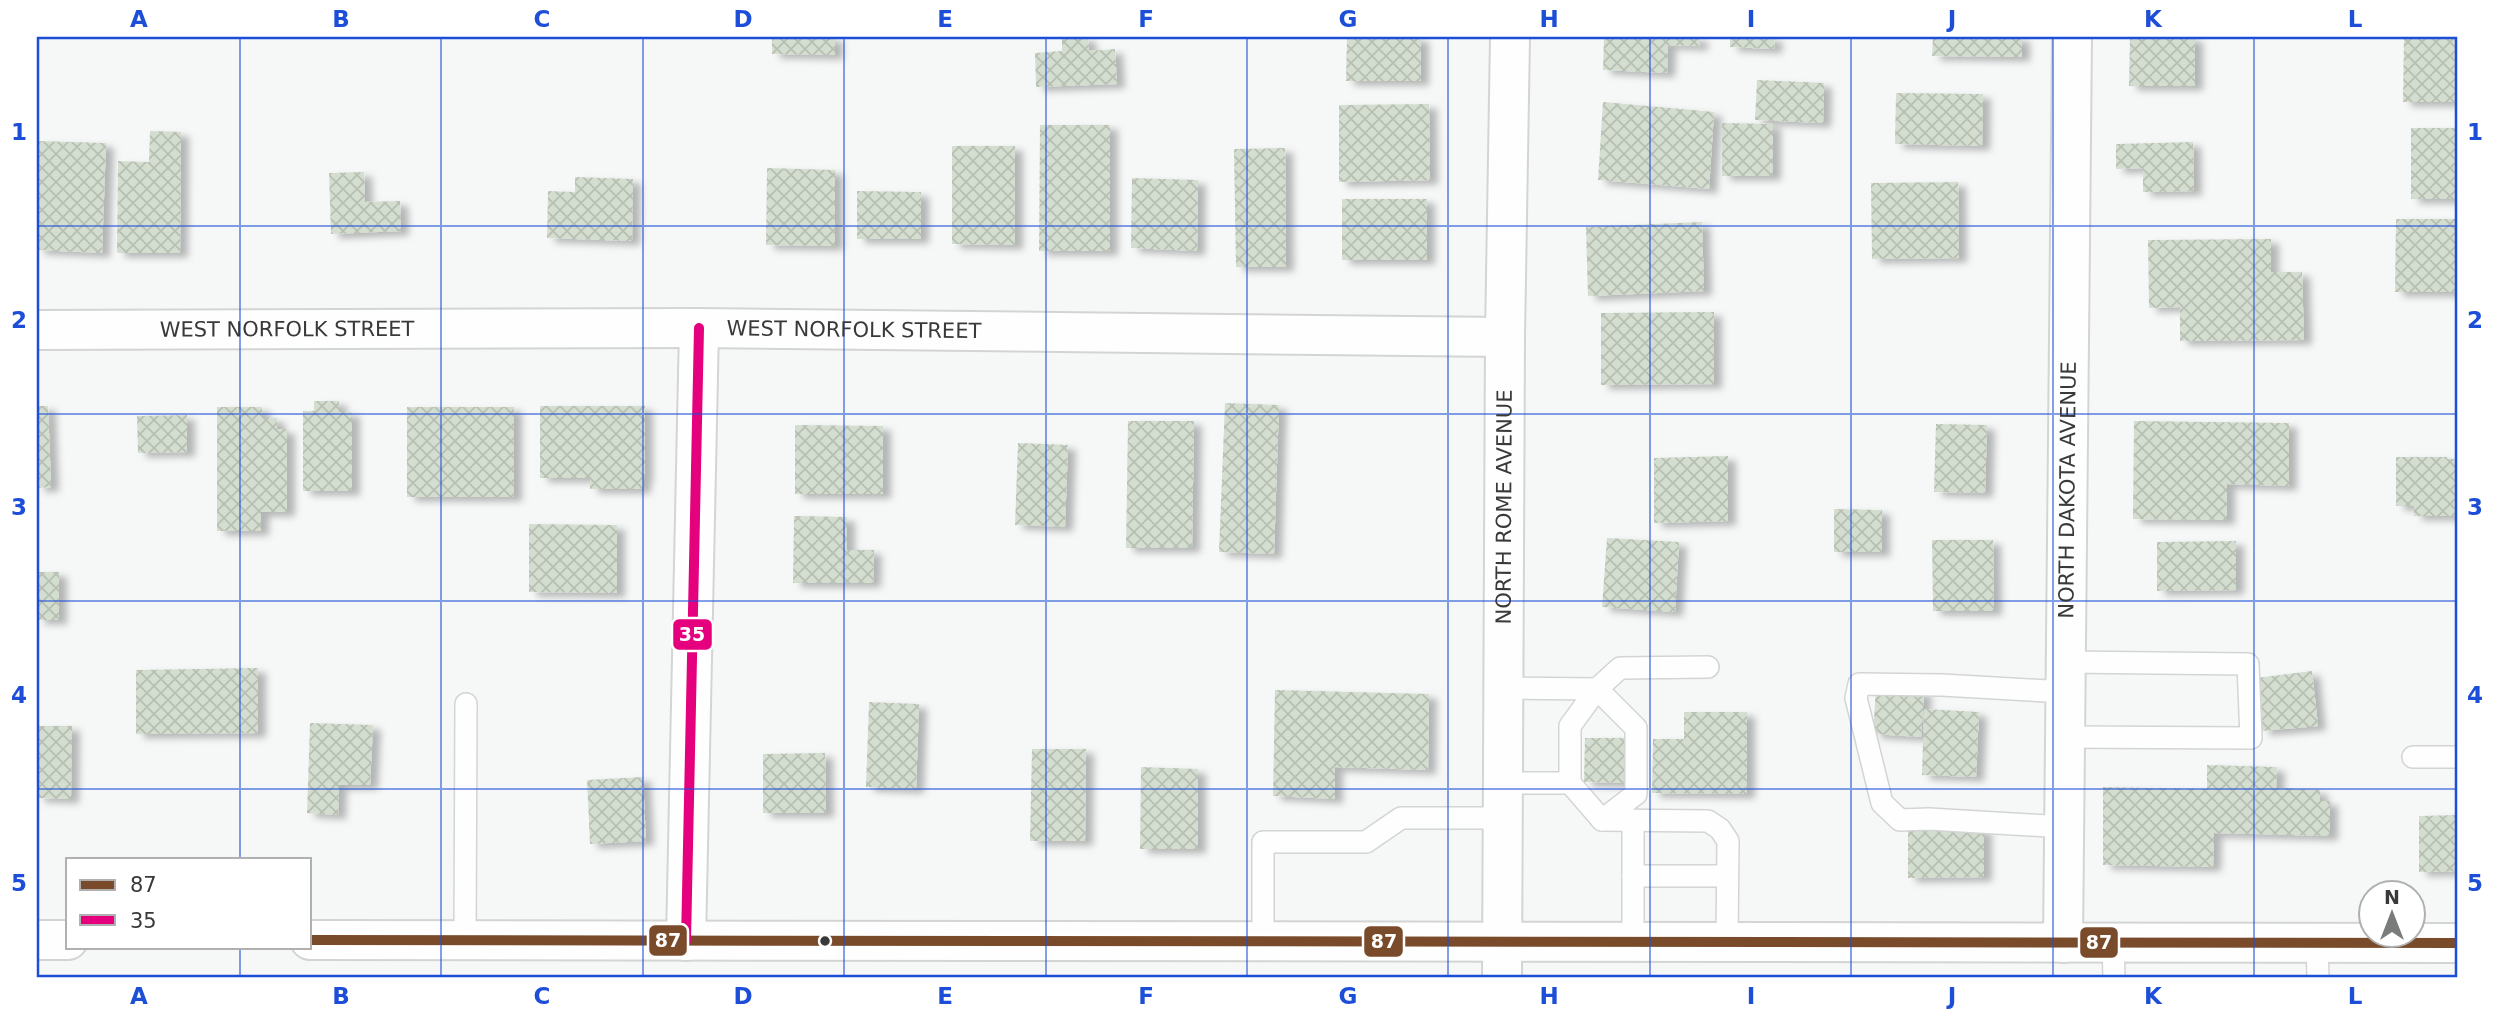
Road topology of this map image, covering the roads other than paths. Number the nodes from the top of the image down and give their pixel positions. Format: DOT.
graph roads {
  1 [pos="1510,37"];
  2 [pos="2072,37"];
  3 [pos="699,328"];
  4 [pos="37,330"];
  5 [pos="1505,337"];
  6 [pos="1708,667"];
  7 [pos="2066,677"];
  8 [pos="1503,688"];
  9 [pos="1598,689"];
  10 [pos="466,704"];
  11 [pos="2066,737"];
  12 [pos="2413,757"];
  13 [pos="2457,757"];
  14 [pos="1570,783"];
  15 [pos="1503,801"];
  16 [pos="1602,820"];
  17 [pos="1633,820"];
  18 [pos="2064,827"];
  19 [pos="1633,876"];
  20 [pos="1727,876"];
  21 [pos="37,940"];
  22 [pos="66,940"];
  23 [pos="312,940"];
  24 [pos="465,941"];
  25 [pos="686,941"];
  26 [pos="1263,941"];
  27 [pos="1633,941"];
  28 [pos="1727,942"];
  29 [pos="2063,943"];
  30 [pos="2457,943"];
  31 [pos="1502,960"];
  32 [pos="2113,960"];
  33 [pos="2317,960"];
  1 -- 5 [label="street, NORTH ROME AVENUE"];
  2 -- 7 [label="street, NORTH DAKOTA AVENUE"];
  3 -- 4 [label="street, WEST NORFOLK STREET"];
  3 -- 5 [label="street, WEST NORFOLK STREET"];
  3 -- 25 [label="street"];
  5 -- 8 [label="street, NORTH ROME AVENUE"];
  6 -- 9 [label="lane"];
  7 -- 11 [label="street, NORTH DAKOTA AVENUE"];
  7 -- 11 [label="lane"];
  7 -- 18 [label="lane"];
  8 -- 9 [label="lane"];
  8 -- 15 [label="street, NORTH ROME AVENUE"];
  9 -- 14 [label="lane"];
  9 -- 16 [label="lane"];
  10 -- 24 [label="lane"];
  11 -- 18 [label="street, NORTH DAKOTA AVENUE"];
  12 -- 13 [label="lane"];
  14 -- 15 [label="lane"];
  14 -- 16 [label="lane"];
  15 -- 26 [label="lane"];
  15 -- 31 [label="street, NORTH ROME AVENUE"];
  16 -- 17 [label="lane"];
  17 -- 19 [label="lane"];
  17 -- 20 [label="lane"];
  18 -- 29 [label="street, NORTH DAKOTA AVENUE"];
  19 -- 20 [label="lane"];
  19 -- 27 [label="lane"];
  20 -- 28 [label="lane"];
  21 -- 22 [label="street"];
  23 -- 24 [label="street"];
  24 -- 25 [label="street"];
  25 -- 26 [label="street"];
  26 -- 31 [label="street"];
  27 -- 28 [label="street"];
  27 -- 31 [label="street"];
  28 -- 29 [label="street"];
  29 -- 32 [label="street"];
  30 -- 33 [label="street"];
  32 -- 33 [label="street"];
}
